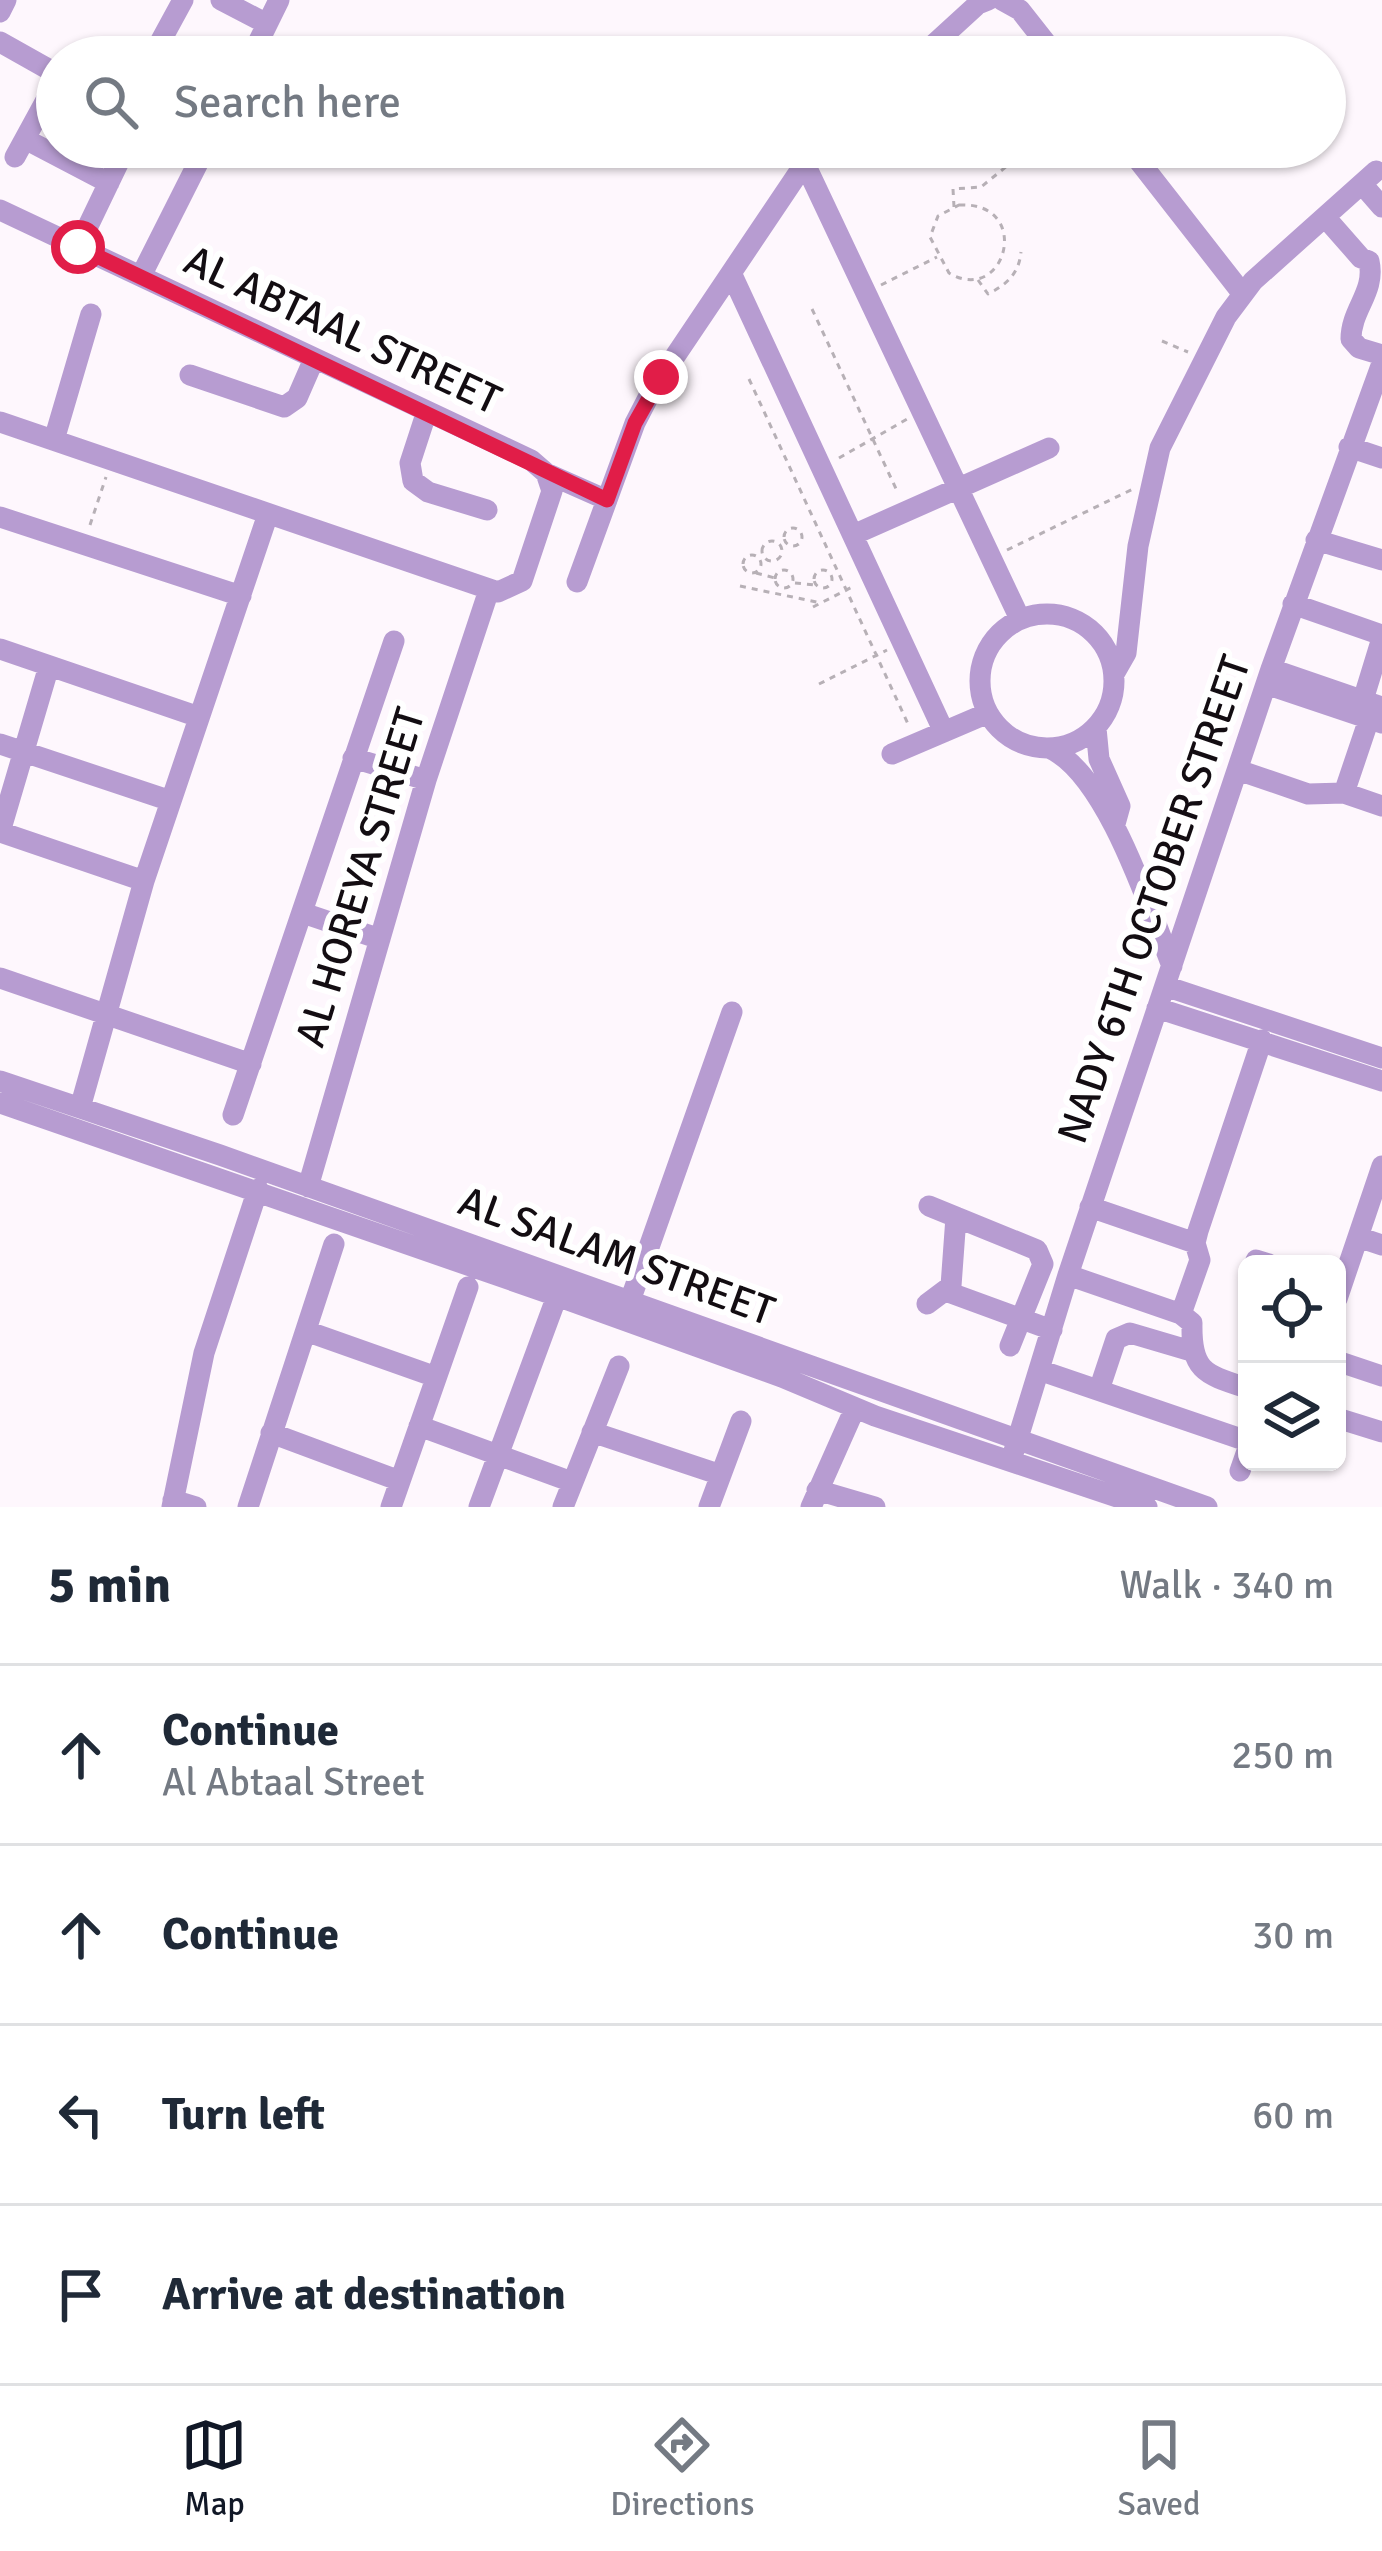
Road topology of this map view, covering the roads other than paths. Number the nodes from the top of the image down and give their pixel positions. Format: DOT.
graph roads {
  1 [pos="6,0"];
  2 [pos="183,0"];
  3 [pos="221,0"];
  4 [pos="279,0"];
  5 [pos="988,0"];
  6 [pos="1002,0"];
  7 [pos="0,12"];
  8 [pos="267,24"];
  9 [pos="163,36"];
  10 [pos="261,36"];
  11 [pos="943,36"];
  12 [pos="1041,36"];
  13 [pos="0,42"];
  14 [pos="36,64"];
  15 [pos="36,117"];
  16 [pos="36,154"];
  17 [pos="71,168"];
  18 [pos="116,168"];
  19 [pos="195,168"];
  20 [pos="803,168"];
  21 [pos="808,168"];
  22 [pos="1145,168"];
  23 [pos="109,183"];
  24 [pos="1382,207"];
  25 [pos="0,210"];
  26 [pos="1324,217"];
  27 [pos="78,247"];
  28 [pos="1376,258"];
  29 [pos="732,275"];
  30 [pos="141,276"];
  31 [pos="1242,292"];
  32 [pos="91,314"];
  33 [pos="314,359"];
  34 [pos="1382,359"];
  35 [pos="190,375"];
  36 [pos="426,414"];
  37 [pos="0,422"];
  38 [pos="54,440"];
  39 [pos="1348,447"];
  40 [pos="1049,448"];
  41 [pos="1382,458"];
  42 [pos="546,473"];
  43 [pos="958,488"];
  44 [pos="607,500"];
  45 [pos="487,509"];
  46 [pos="268,514"];
  47 [pos="0,517"];
  48 [pos="853,535"];
  49 [pos="1316,540"];
  50 [pos="1382,560"];
  51 [pos="577,582"];
  52 [pos="489,590"];
  53 [pos="241,596"];
  54 [pos="1293,604"];
  55 [pos="1020,620"];
  56 [pos="1382,636"];
  57 [pos="394,641"];
  58 [pos="0,649"];
  59 [pos="50,666"];
  60 [pos="1114,674"];
  61 [pos="1269,677"];
  62 [pos="1374,712"];
  63 [pos="988,713"];
  64 [pos="199,717"];
  65 [pos="1096,728"];
  66 [pos="944,732"];
  67 [pos="0,744"];
  68 [pos="1049,748"];
  69 [pos="22,751"];
  70 [pos="892,754"];
  71 [pos="353,758"];
  72 [pos="1238,770"];
  73 [pos="426,780"];
  74 [pos="1344,793"];
  75 [pos="171,801"];
  76 [pos="1382,806"];
  77 [pos="1115,824"];
  78 [pos="0,832"];
  79 [pos="144,881"];
  80 [pos="303,913"];
  81 [pos="380,939"];
  82 [pos="1168,976"];
  83 [pos="0,978"];
  84 [pos="1157,1008"];
  85 [pos="732,1012"];
  86 [pos="106,1014"];
  87 [pos="1262,1040"];
  88 [pos="1382,1058"];
  89 [pos="251,1064"];
  90 [pos="0,1081"];
  91 [pos="1382,1081"];
  92 [pos="0,1103"];
  93 [pos="80,1108"];
  94 [pos="233,1115"];
  95 [pos="1382,1166"];
  96 [pos="308,1186"];
  97 [pos="258,1190"];
  98 [pos="929,1207"];
  99 [pos="1090,1207"];
  100 [pos="956,1217"];
  101 [pos="1358,1237"];
  102 [pos="1195,1243"];
  103 [pos="334,1244"];
  104 [pos="1382,1245"];
  105 [pos="1346,1269"];
  106 [pos="1068,1275"];
  107 [pos="468,1287"];
  108 [pos="948,1292"];
  109 [pos="557,1296"];
  110 [pos="630,1301"];
  111 [pos="927,1304"];
  112 [pos="1181,1314"];
  113 [pos="1021,1319"];
  114 [pos="1052,1330"];
  115 [pos="306,1331"];
  116 [pos="1010,1346"];
  117 [pos="1191,1351"];
  118 [pos="1343,1363"];
  119 [pos="619,1366"];
  120 [pos="786,1367"];
  121 [pos="1040,1370"];
  122 [pos="1382,1376"];
  123 [pos="436,1377"];
  124 [pos="1238,1385"];
  125 [pos="1099,1390"];
  126 [pos="854,1408"];
  127 [pos="742,1421"];
  128 [pos="1346,1421"];
  129 [pos="419,1426"];
  130 [pos="592,1432"];
  131 [pos="1382,1432"];
  132 [pos="271,1433"];
  133 [pos="1238,1438"];
  134 [pos="1014,1453"];
  135 [pos="498,1454"];
  136 [pos="721,1474"];
  137 [pos="400,1481"];
  138 [pos="572,1482"];
  139 [pos="814,1498"];
  140 [pos="172,1503"];
  141 [pos="196,1507"];
  142 [pos="248,1507"];
  143 [pos="391,1507"];
  144 [pos="479,1507"];
  145 [pos="563,1507"];
  146 [pos="709,1507"];
  147 [pos="874,1507"];
  148 [pos="1147,1507"];
  149 [pos="1207,1507"];
  1 -- 7 [label="street"];
  2 -- 9 [label="street"];
  3 -- 8 [label="street"];
  4 -- 8 [label="street"];
  5 -- 11 [label="street"];
  6 -- 12 [label="street"];
  8 -- 10 [label="street"];
  13 -- 14 [label="street"];
  15 -- 16 [label="street"];
  17 -- 23 [label="street"];
  18 -- 23 [label="street"];
  19 -- 30 [label="street"];
  20 -- 29 [label="street"];
  21 -- 43 [label="street"];
  22 -- 31 [label="street"];
  23 -- 27 [label="street"];
  24 -- 26 [label="street"];
  25 -- 27 [label="street, AL ABTAAL STREET"];
  26 -- 28 [label="street"];
  26 -- 31 [label="street"];
  27 -- 30 [label="street, AL ABTAAL STREET"];
  28 -- 34 [label="street"];
  29 -- 44 [label="street"];
  29 -- 48 [label="street"];
  30 -- 33 [label="street, AL ABTAAL STREET"];
  31 -- 60 [label="street"];
  32 -- 38 [label="street"];
  33 -- 35 [label="street"];
  33 -- 36 [label="street, AL ABTAAL STREET"];
  34 -- 39 [label="street, NADY 6TH OCTOBER STREET"];
  36 -- 42 [label="street, AL ABTAAL STREET"];
  36 -- 45 [label="street"];
  37 -- 38 [label="street"];
  38 -- 46 [label="street"];
  39 -- 41 [label="street"];
  39 -- 49 [label="street, NADY 6TH OCTOBER STREET"];
  40 -- 43 [label="street"];
  42 -- 44 [label="street, AL ABTAAL STREET"];
  42 -- 52 [label="street"];
  43 -- 48 [label="street"];
  43 -- 55 [label="street"];
  44 -- 51 [label="street"];
  46 -- 52 [label="street"];
  46 -- 53 [label="street"];
  47 -- 53 [label="street"];
  48 -- 66 [label="street"];
  49 -- 50 [label="street"];
  49 -- 54 [label="street, NADY 6TH OCTOBER STREET"];
  52 -- 73 [label="street, AL HOREYA STREET"];
  53 -- 64 [label="street"];
  54 -- 56 [label="street"];
  54 -- 61 [label="street, NADY 6TH OCTOBER STREET"];
  55 -- 60 [label="street"];
  55 -- 63 [label="street"];
  56 -- 62 [label="street"];
  57 -- 71 [label="street"];
  58 -- 59 [label="street"];
  59 -- 64 [label="street"];
  59 -- 69 [label="street"];
  60 -- 65 [label="street"];
  61 -- 62 [label="street"];
  61 -- 72 [label="street, NADY 6TH OCTOBER STREET"];
  62 -- 74 [label="street"];
  63 -- 66 [label="street"];
  63 -- 68 [label="street"];
  64 -- 75 [label="street"];
  65 -- 68 [label="street"];
  65 -- 77 [label="street"];
  66 -- 70 [label="street"];
  67 -- 69 [label="street"];
  68 -- 77 [label="street"];
  69 -- 75 [label="street"];
  69 -- 78 [label="street"];
  71 -- 73 [label="street"];
  71 -- 80 [label="street"];
  72 -- 74 [label="street"];
  72 -- 82 [label="street, NADY 6TH OCTOBER STREET"];
  73 -- 81 [label="street, AL HOREYA STREET"];
  74 -- 76 [label="street"];
  75 -- 79 [label="street"];
  77 -- 82 [label="street"];
  78 -- 79 [label="street"];
  79 -- 86 [label="street"];
  80 -- 81 [label="street"];
  80 -- 89 [label="street"];
  81 -- 96 [label="street, AL HOREYA STREET"];
  82 -- 84 [label="street, NADY 6TH OCTOBER STREET"];
  82 -- 88 [label="street"];
  83 -- 86 [label="street"];
  84 -- 87 [label="street"];
  84 -- 99 [label="street, NADY 6TH OCTOBER STREET"];
  85 -- 110 [label="street"];
  86 -- 89 [label="street"];
  86 -- 93 [label="street"];
  87 -- 91 [label="street"];
  87 -- 102 [label="street"];
  89 -- 94 [label="street"];
  90 -- 93 [label="street, AL SALAM STREET"];
  92 -- 97 [label="street, AL SALAM STREET"];
  93 -- 96 [label="street, AL SALAM STREET"];
  95 -- 101 [label="street"];
  96 -- 110 [label="street, AL SALAM STREET"];
  97 -- 109 [label="street, AL SALAM STREET"];
  97 -- 140 [label="street"];
  98 -- 100 [label="street"];
  99 -- 102 [label="street"];
  99 -- 106 [label="street, NADY 6TH OCTOBER STREET"];
  100 -- 108 [label="street"];
  100 -- 113 [label="street"];
  101 -- 104 [label="street"];
  101 -- 105 [label="street"];
  102 -- 112 [label="street"];
  103 -- 115 [label="street"];
  106 -- 112 [label="street"];
  106 -- 114 [label="street, NADY 6TH OCTOBER STREET"];
  107 -- 123 [label="street"];
  108 -- 111 [label="street"];
  108 -- 113 [label="street"];
  109 -- 120 [label="street, AL SALAM STREET"];
  109 -- 135 [label="street"];
  110 -- 120 [label="street, AL SALAM STREET"];
  112 -- 117 [label="street"];
  113 -- 114 [label="street"];
  113 -- 116 [label="street"];
  114 -- 121 [label="street, NADY 6TH OCTOBER STREET"];
  115 -- 123 [label="street"];
  115 -- 132 [label="street"];
  117 -- 124 [label="street"];
  117 -- 125 [label="street"];
  118 -- 122 [label="street"];
  119 -- 130 [label="street"];
  120 -- 126 [label="street, AL SALAM STREET"];
  120 -- 134 [label="street, AL SALAM STREET"];
  121 -- 125 [label="street"];
  121 -- 134 [label="street, NADY 6TH OCTOBER STREET"];
  123 -- 129 [label="street"];
  125 -- 133 [label="street"];
  126 -- 134 [label="street, AL SALAM STREET"];
  126 -- 139 [label="street"];
  127 -- 136 [label="street"];
  128 -- 131 [label="street"];
  129 -- 135 [label="street"];
  129 -- 137 [label="street"];
  130 -- 136 [label="street"];
  130 -- 138 [label="street"];
  132 -- 137 [label="street"];
  132 -- 142 [label="street"];
  134 -- 148 [label="street, AL SALAM STREET"];
  134 -- 149 [label="street, AL SALAM STREET"];
  135 -- 138 [label="street"];
  135 -- 144 [label="street"];
  136 -- 146 [label="street"];
  137 -- 143 [label="street"];
  138 -- 145 [label="street"];
  139 -- 147 [label="street"];
  140 -- 141 [label="street"];
}
